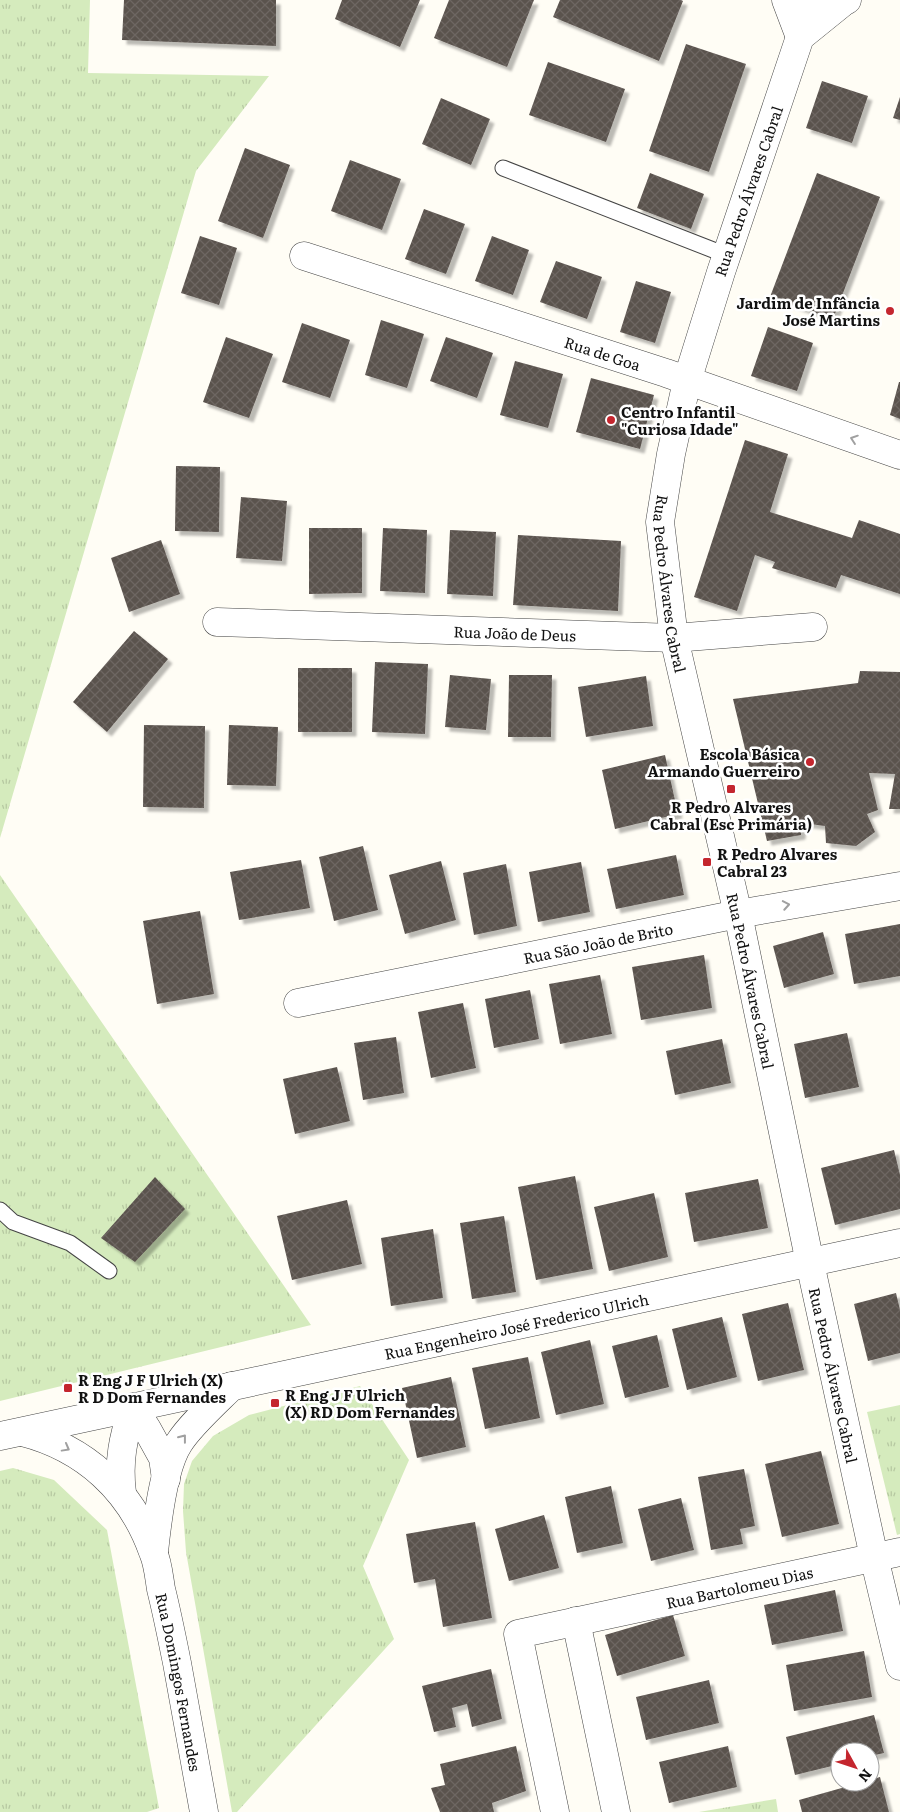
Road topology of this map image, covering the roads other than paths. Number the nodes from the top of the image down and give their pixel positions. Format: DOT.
graph roads {
  1 [pos="786,0"];
  2 [pos="799,0"];
  3 [pos="844,1"];
  4 [pos="800,37"];
  5 [pos="503,168"];
  6 [pos="726,255"];
  7 [pos="304,256"];
  8 [pos="688,381"];
  9 [pos="900,455"];
  10 [pos="217,622"];
  11 [pos="813,627"];
  12 [pos="674,638"];
  13 [pos="900,886"];
  14 [pos="738,914"];
  15 [pos="298,1003"];
  16 [pos="0,1210"];
  17 [pos="900,1243"];
  18 [pos="810,1263"];
  19 [pos="109,1271"];
  20 [pos="232,1386"];
  21 [pos="132,1407"];
  22 [pos="10,1434"];
  23 [pos="166,1479"];
  24 [pos="122,1493"];
  25 [pos="154,1552"];
  26 [pos="887,1555"];
  27 [pos="576,1621"];
  28 [pos="900,1666"];
  29 [pos="204,1812"];
  30 [pos="555,1812"];
  31 [pos="616,1812"];
  1 -- 4 [label="street"];
  2 -- 3 [label="street"];
  3 -- 4 [label="street"];
  4 -- 6 [label="street, Rua Pedro Álvares Cabral"];
  5 -- 6 [label="lane"];
  6 -- 8 [label="street, Rua Pedro Álvares Cabral"];
  7 -- 8 [label="street, Rua de Goa"];
  9 -- 8 [label="street, Rua de Goa, one-way"];
  8 -- 12 [label="street, Rua Pedro Álvares Cabral"];
  10 -- 12 [label="street, Rua João de Deus"];
  11 -- 12 [label="street, Rua João de Deus"];
  12 -- 14 [label="street, Rua Pedro Álvares Cabral"];
  14 -- 13 [label="street, Rua São João de Brito, one-way"];
  14 -- 15 [label="street, Rua São João de Brito"];
  14 -- 18 [label="street, Rua Pedro Álvares Cabral"];
  16 -- 19 [label="lane"];
  17 -- 18 [label="street, Rua Engenheiro José Frederico Ulrich"];
  18 -- 20 [label="street, Rua Engenheiro José Frederico Ulrich"];
  18 -- 26 [label="street, Rua Pedro Álvares Cabral"];
  20 -- 21 [label="street, Rua Engenheiro José Frederico Ulrich"];
  23 -- 20 [label="street, Rua Domingos Fernandes, one-way"];
  21 -- 22 [label="street, Rua Engenheiro José Frederico Ulrich"];
  21 -- 23 [label="street, Rua Domingos Fernandes"];
  21 -- 24 [label="street, Rua Domingos Fernandes"];
  22 -- 24 [label="street, Rua Domingos Fernandes, one-way"];
  23 -- 25 [label="street, Rua Domingos Fernandes"];
  24 -- 25 [label="street, Rua Domingos Fernandes"];
  25 -- 29 [label="street, Rua Domingos Fernandes"];
  26 -- 27 [label="street, Rua Bartolomeu Dias"];
  26 -- 28 [label="street, Rua Pedro Álvares Cabral"];
  27 -- 30 [label="street, Rua Bartolomeu Dias"];
  27 -- 31 [label="street"];
}
